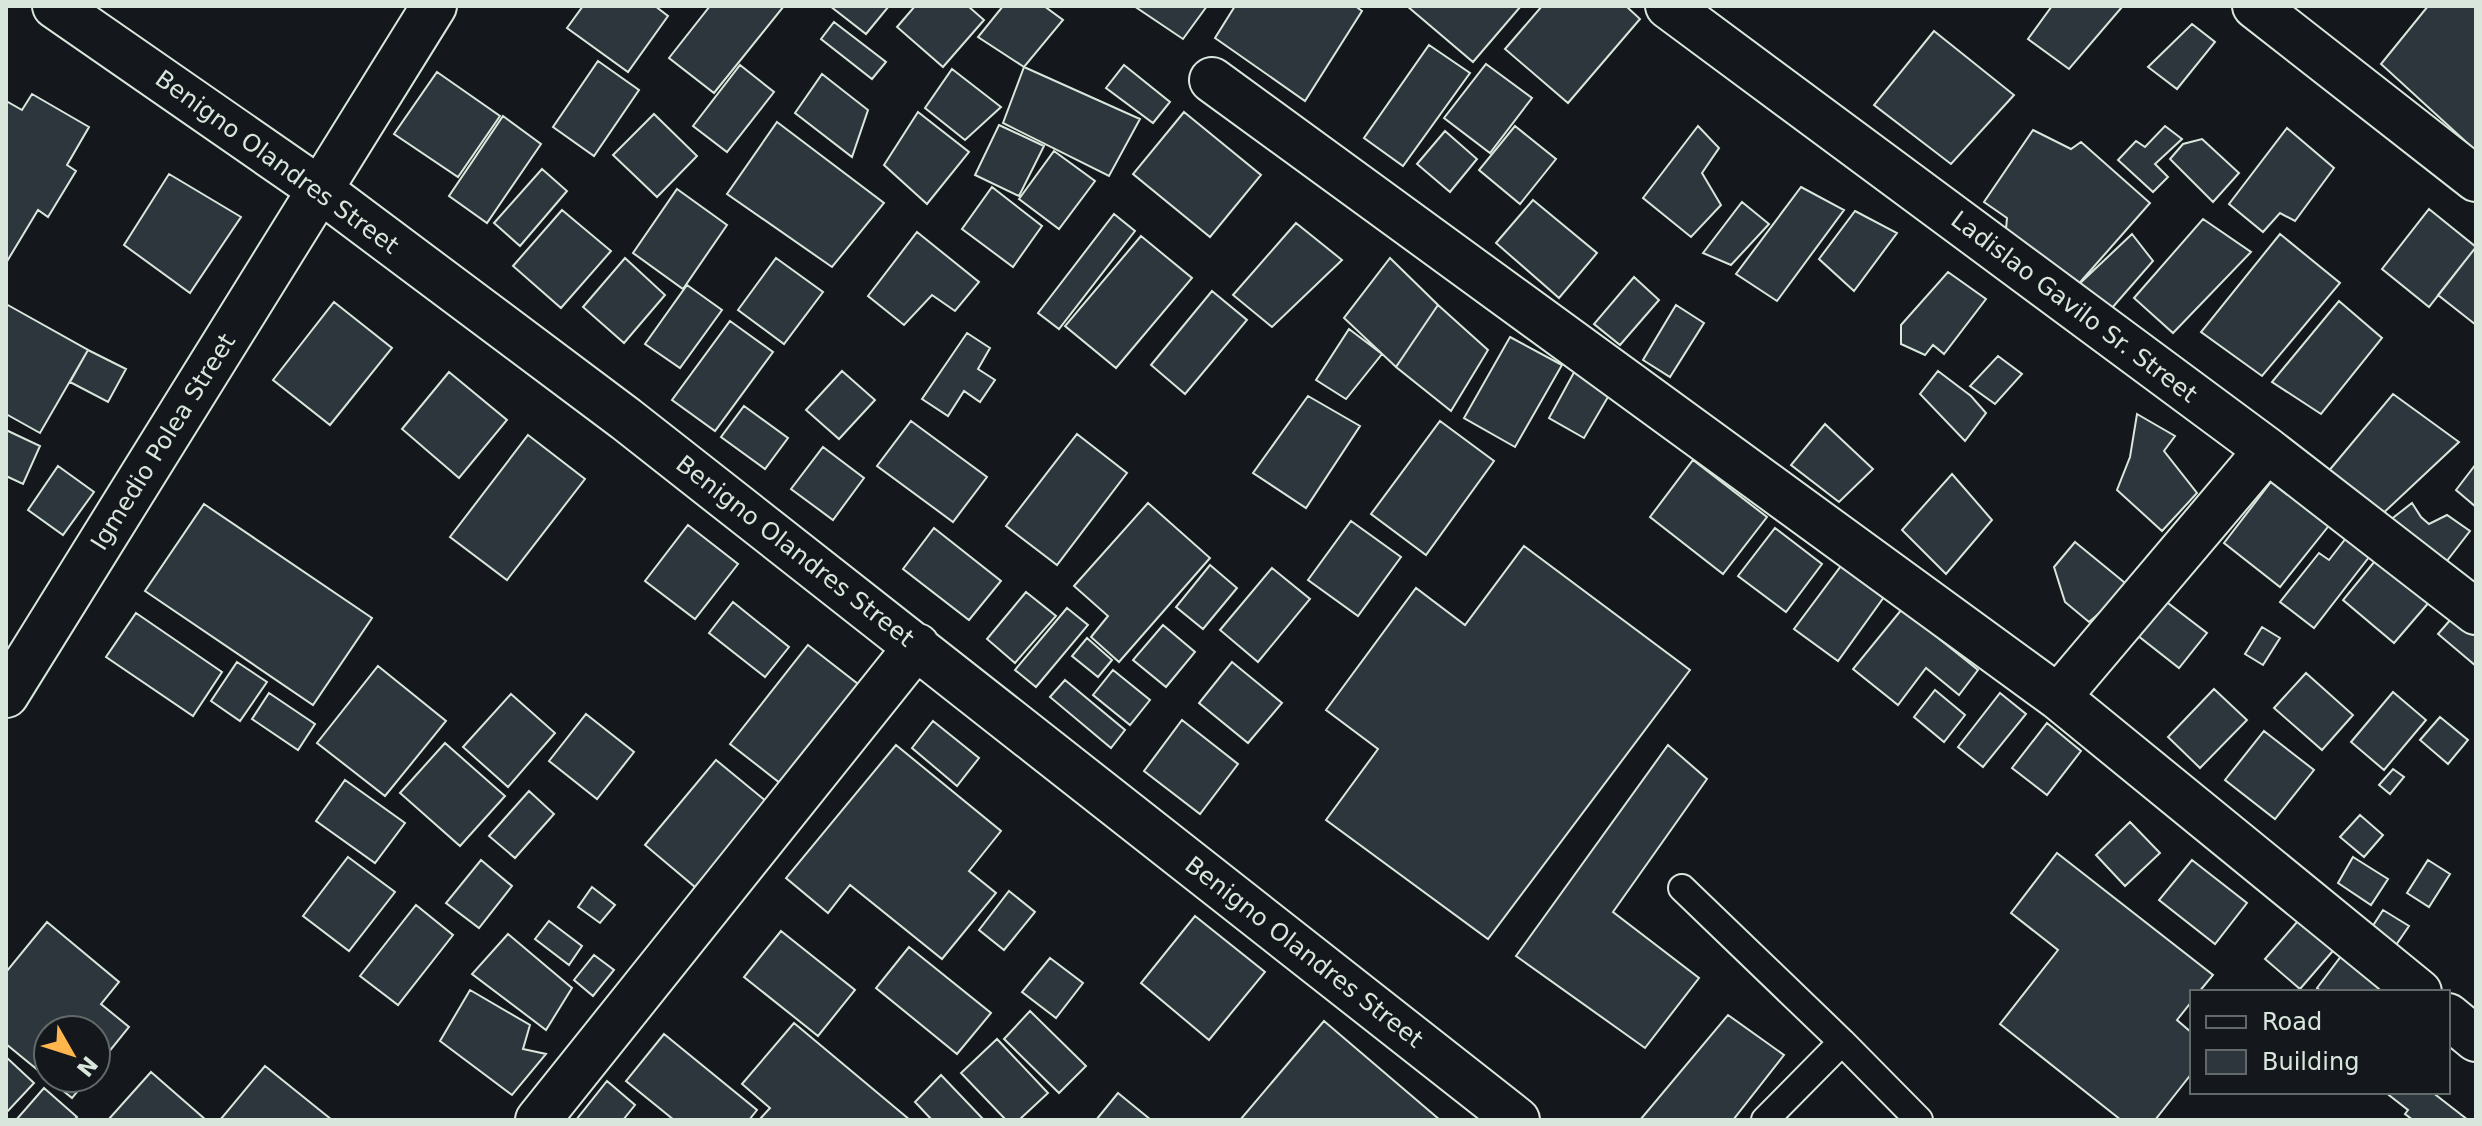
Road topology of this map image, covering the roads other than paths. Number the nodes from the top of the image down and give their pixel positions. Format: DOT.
graph roads {
  1 [pos="55,6"];
  2 [pos="434,6"];
  3 [pos="1668,6"];
  4 [pos="2255,6"];
  5 [pos="1212,80"];
  6 [pos="2476,179"];
  7 [pos="319,189"];
  8 [pos="2267,450"];
  9 [pos="2476,612"];
  10 [pos="917,646"];
  11 [pos="6,695"];
  12 [pos="2058,697"];
  13 [pos="1682,888"];
  14 [pos="2417,990"];
  15 [pos="2450,1018"];
  16 [pos="2476,1039"];
  17 [pos="1842,1042"];
  18 [pos="538,1120"];
  19 [pos="1517,1120"];
  20 [pos="1765,1120"];
  21 [pos="1919,1120"];
  1 -- 7 [label="street, Benigno Olandres Street"];
  2 -- 7 [label="street, Igmedio Polea Street"];
  3 -- 8 [label="street, Ladislao Gavilo Sr. Street"];
  4 -- 6 [label="street"];
  5 -- 12 [label="street"];
  7 -- 10 [label="street, Benigno Olandres Street"];
  7 -- 11 [label="street, Igmedio Polea Street"];
  8 -- 9 [label="street, Ladislao Gavilo Sr. Street"];
  8 -- 12 [label="street"];
  10 -- 18 [label="street"];
  10 -- 19 [label="street, Benigno Olandres Street"];
  12 -- 14 [label="street"];
  13 -- 17 [label="lane"];
  15 -- 16 [label="street"];
  17 -- 20 [label="lane"];
  17 -- 21 [label="lane"];
}
